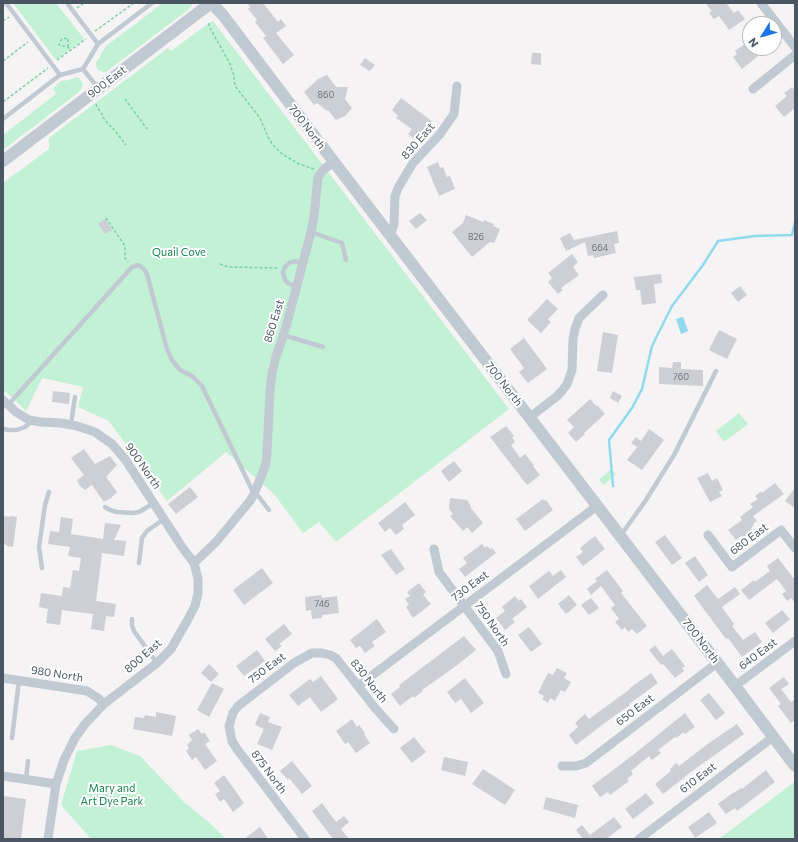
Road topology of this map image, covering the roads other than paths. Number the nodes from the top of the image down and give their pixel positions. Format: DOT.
graph roads {
  1 [pos="6,3"];
  2 [pos="67,3"];
  3 [pos="152,3"];
  4 [pos="211,3"];
  5 [pos="761,3"];
  6 [pos="98,44"];
  7 [pos="795,47"];
  8 [pos="795,55"];
  9 [pos="84,69"];
  10 [pos="60,75"];
  11 [pos="457,86"];
  12 [pos="98,88"];
  13 [pos="753,89"];
  14 [pos="3,119"];
  15 [pos="3,161"];
  16 [pos="334,162"];
  17 [pos="311,232"];
  18 [pos="390,235"];
  19 [pos="346,260"];
  20 [pos="303,263"];
  21 [pos="297,287"];
  22 [pos="603,296"];
  23 [pos="283,335"];
  24 [pos="323,347"];
  25 [pos="716,371"];
  26 [pos="75,397"];
  27 [pos="6,402"];
  28 [pos="530,417"];
  29 [pos="32,421"];
  30 [pos="71,424"];
  31 [pos="3,429"];
  32 [pos="48,492"];
  33 [pos="254,494"];
  34 [pos="154,503"];
  35 [pos="597,506"];
  36 [pos="105,507"];
  37 [pos="269,510"];
  38 [pos="164,519"];
  39 [pos="708,535"];
  40 [pos="620,536"];
  41 [pos="434,548"];
  42 [pos="795,548"];
  43 [pos="139,563"];
  44 [pos="194,563"];
  45 [pos="42,568"];
  46 [pos="464,606"];
  47 [pos="132,619"];
  48 [pos="795,641"];
  49 [pos="322,653"];
  50 [pos="157,663"];
  51 [pos="717,663"];
  52 [pos="506,674"];
  53 [pos="3,678"];
  54 [pos="20,680"];
  55 [pos="358,686"];
  56 [pos="735,686"];
  57 [pos="104,704"];
  58 [pos="233,713"];
  59 [pos="394,729"];
  60 [pos="773,737"];
  61 [pos="12,738"];
  62 [pos="28,761"];
  63 [pos="562,766"];
  64 [pos="795,766"];
  65 [pos="3,776"];
  66 [pos="26,779"];
  67 [pos="56,784"];
  68 [pos="48,839"];
  69 [pos="305,839"];
  70 [pos="638,839"];
  1 -- 10 [label="lane"];
  2 -- 6 [label="lane"];
  3 -- 6 [label="lane"];
  4 -- 12 [label="street, 900 East"];
  4 -- 16 [label="street, 700 North"];
  5 -- 7 [label="street"];
  6 -- 9 [label="lane"];
  8 -- 13 [label="street"];
  9 -- 10 [label="lane"];
  9 -- 12 [label="lane"];
  10 -- 14 [label="lane"];
  11 -- 18 [label="street, 830 East"];
  12 -- 15 [label="street, 900 East"];
  16 -- 17 [label="street, 860 East"];
  16 -- 18 [label="street, 700 North"];
  17 -- 19 [label="lane"];
  17 -- 20 [label="street, 860 East"];
  18 -- 28 [label="street, 700 North"];
  20 -- 21 [label="street, 860 East"];
  20 -- 21 [label="lane"];
  21 -- 23 [label="street, 860 East"];
  22 -- 28 [label="street"];
  23 -- 24 [label="lane"];
  23 -- 33 [label="street, 860 East"];
  25 -- 40 [label="lane"];
  26 -- 30 [label="lane"];
  27 -- 29 [label="street, 900 North"];
  27 -- 33 [label="lane"];
  28 -- 35 [label="street, 700 North"];
  29 -- 30 [label="street, 900 North"];
  29 -- 31 [label="lane"];
  30 -- 34 [label="street, 900 North"];
  32 -- 45 [label="lane"];
  33 -- 37 [label="lane"];
  33 -- 44 [label="street"];
  34 -- 36 [label="lane"];
  34 -- 38 [label="street, 900 North"];
  35 -- 40 [label="street, 700 North"];
  35 -- 46 [label="street, 730 East"];
  38 -- 43 [label="lane"];
  38 -- 44 [label="street, 900 North"];
  39 -- 42 [label="street, 680 East"];
  40 -- 51 [label="street, 700 North"];
  41 -- 46 [label="street, 750 North"];
  44 -- 50 [label="street, 800 East"];
  46 -- 52 [label="street, 750 North"];
  46 -- 55 [label="street, 730 East"];
  47 -- 50 [label="lane"];
  48 -- 56 [label="street, 640 East"];
  49 -- 55 [label="street, 830 North"];
  49 -- 58 [label="street, 750 East"];
  50 -- 57 [label="street, 800 East"];
  51 -- 56 [label="street, 700 North"];
  51 -- 63 [label="street, 650 East"];
  53 -- 54 [label="street, 980 North"];
  54 -- 57 [label="street, 980 North"];
  54 -- 61 [label="lane"];
  55 -- 59 [label="street, 830 North"];
  56 -- 60 [label="street, 700 North"];
  57 -- 67 [label="street, 800 East"];
  58 -- 69 [label="street, 875 North"];
  60 -- 64 [label="street, 700 North"];
  60 -- 70 [label="street, 610 East"];
  62 -- 66 [label="lane"];
  65 -- 66 [label="street"];
  66 -- 67 [label="street"];
  67 -- 68 [label="street, 800 East"];
}
